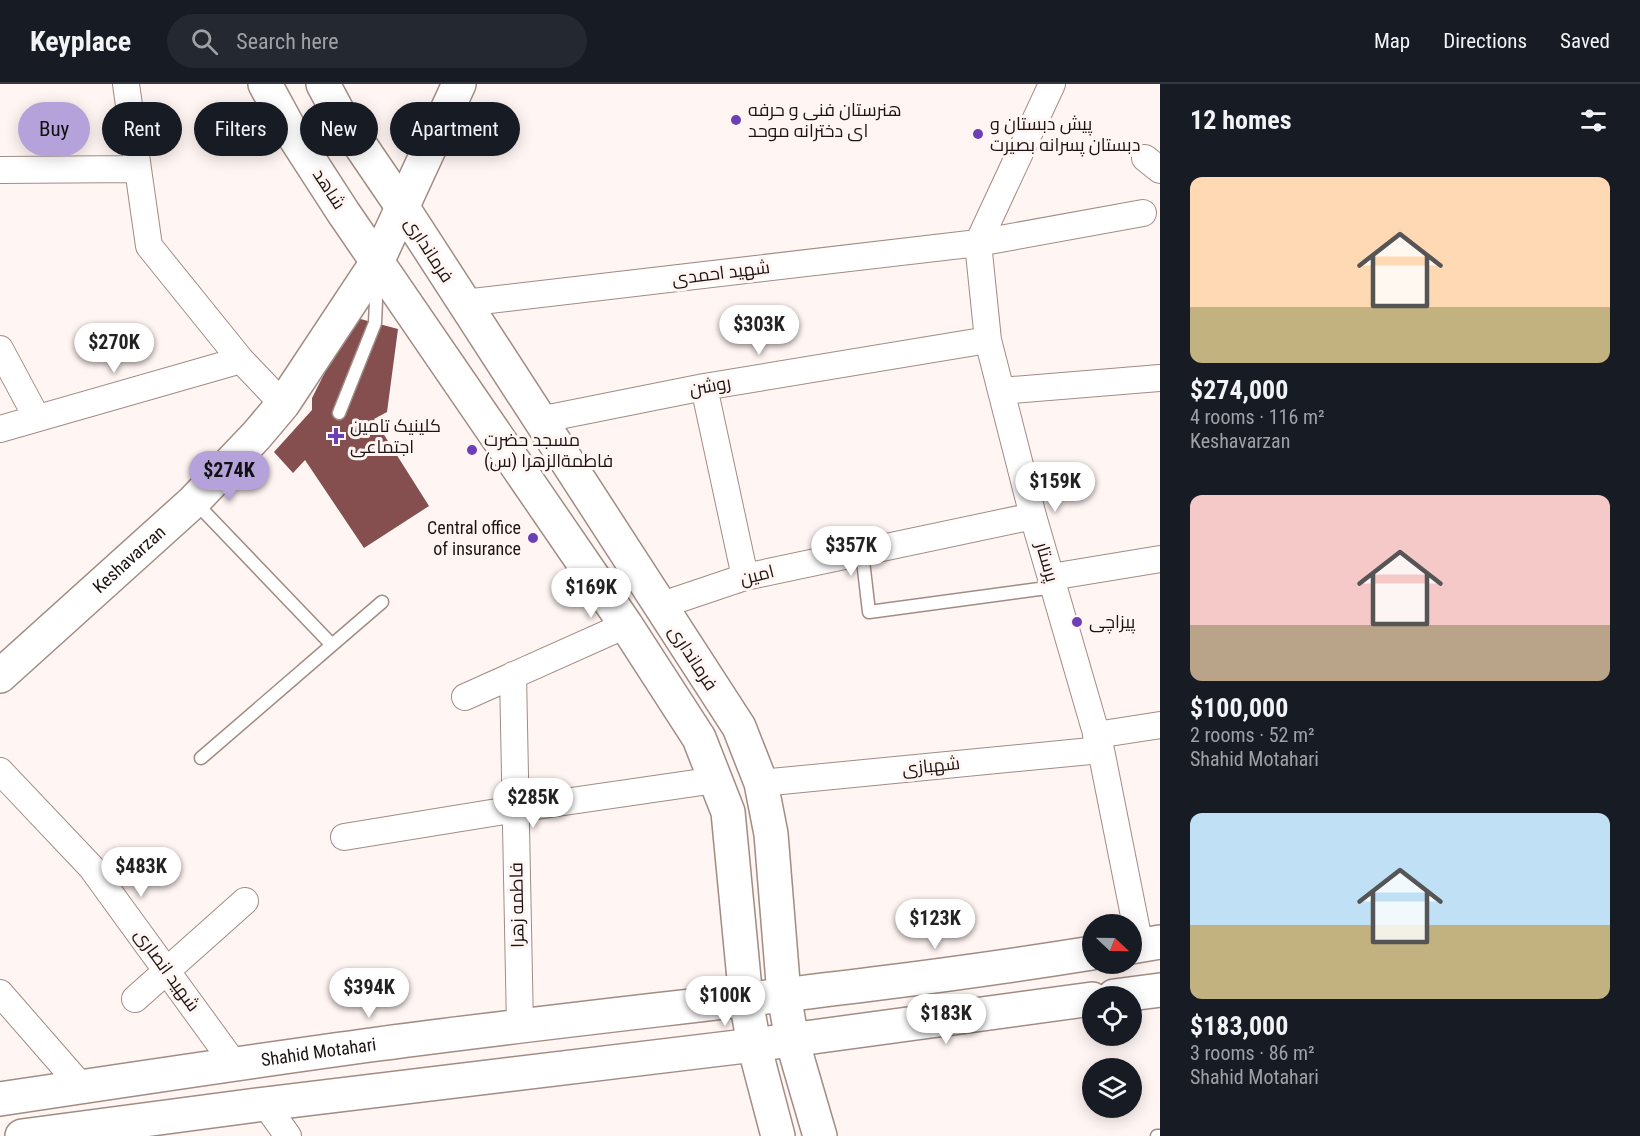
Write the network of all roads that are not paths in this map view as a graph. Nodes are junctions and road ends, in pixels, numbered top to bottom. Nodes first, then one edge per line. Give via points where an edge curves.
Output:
1 (126, 84) edge
2 (265, 84) edge
3 (323, 84) edge
4 (459, 84) edge
5 (1052, 84) edge
6 (0, 170) edge
7 (138, 170) junction
8 (402, 208) junction
9 (1143, 213) dead end
10 (978, 243) junction
11 (377, 262) junction
12 (464, 303) junction
13 (988, 340) junction
14 (0, 349) edge
15 (241, 360) junction
16 (1160, 378) edge
17 (704, 387) junction
18 (1001, 391) junction
19 (283, 404) junction
20 (339, 413) dead end
21 (37, 418) junction
22 (539, 420) junction
23 (0, 429) edge
24 (194, 501) junction
25 (1034, 516) junction
26 (862, 552) junction
27 (1160, 559) edge
28 (745, 577) junction
29 (1052, 582) junction
30 (382, 603) dead end
31 (659, 606) junction
32 (626, 625) junction
33 (332, 645) junction
34 (513, 675) junction
35 (0, 676) edge
36 (465, 697) dead end
37 (1160, 725) edge
38 (1099, 742) junction
39 (201, 758) dead end
40 (0, 771) edge
41 (716, 780) junction
42 (761, 783) junction
43 (516, 809) junction
44 (344, 837) dead end
45 (245, 901) dead end
46 (1144, 945) edge
47 (1082, 955) edge
48 (167, 971) junction
49 (1160, 990) edge
50 (1142, 992) edge
51 (0, 993) edge
52 (784, 995) junction
53 (135, 999) dead end
54 (746, 1000) junction
55 (1082, 1000) edge
56 (520, 1027) junction
57 (792, 1040) junction
58 (754, 1045) junction
59 (235, 1065) junction
60 (81, 1087) junction
61 (0, 1099) edge
62 (265, 1104) junction
63 (129, 1129) edge
64 (22, 1136) edge
65 (288, 1136) edge
66 (778, 1136) edge
67 (820, 1136) edge

1 - 7 street
2 - 11 main road, شاهد via 290,130
3 - 8 main road
4 - 8 main road, Keshavarzan
5 - 10 street
6 - 7 street
7 - 15 street via 149,246
8 - 11 main road, Keshavarzan
8 - 12 main road, فرمانداری
9 - 10 street, شهید احمدی
10 - 12 street, شهید احمدی
10 - 13 street, پرستار
11 - 19 main road, Keshavarzan
11 - 20 lane via 375,323
11 - 32 main road
12 - 22 main road, فرمانداری
13 - 17 street, روشن
13 - 18 street, پرستار
14 - 21 street
15 - 19 street
15 - 21 street
16 - 18 street
17 - 22 street, روشن
17 - 28 street
18 - 25 street, پرستار
19 - 24 main road, Keshavarzan
21 - 23 street
22 - 31 main road, فرمانداری
24 - 33 lane
24 - 35 main road, Keshavarzan
25 - 26 street, امین
25 - 29 street, پرستار
26 - 28 street, امین
26 - 29 lane via 869,612
27 - 29 street
28 - 31 street, امین
29 - 38 street, پرستار
30 - 33 lane
31 - 32 main road
31 - 42 main road, فرمانداری via 739,727
32 - 34 street
32 - 41 main road via 699,738
33 - 39 lane
34 - 36 street
34 - 43 street, فاطمه زهرا
37 - 38 street, شهبازی
38 - 42 street, شهبازی
38 - 46 street, پرستار
40 - 48 street, شهید انصاری via 91,867
41 - 43 street
41 - 54 main road via 728,812
42 - 52 main road, فرمانداری via 771,834
43 - 44 street
43 - 56 street, فاطمه زهرا
45 - 48 street
47 - 52 main road
48 - 53 street
48 - 59 street, شهید انصاری
49 - 50 main road
51 - 60 street
52 - 54 main road, Shahid Motahari
52 - 57 main road, فرمانداری
54 - 56 main road, Shahid Motahari
54 - 58 main road
55 - 57 main road
56 - 59 main road, Shahid Motahari
57 - 58 main road
57 - 67 main road
58 - 62 main road
58 - 66 main road
59 - 60 main road, Shahid Motahari
60 - 61 main road, Shahid Motahari
62 - 63 main road
62 - 65 street
63 - 64 main road

